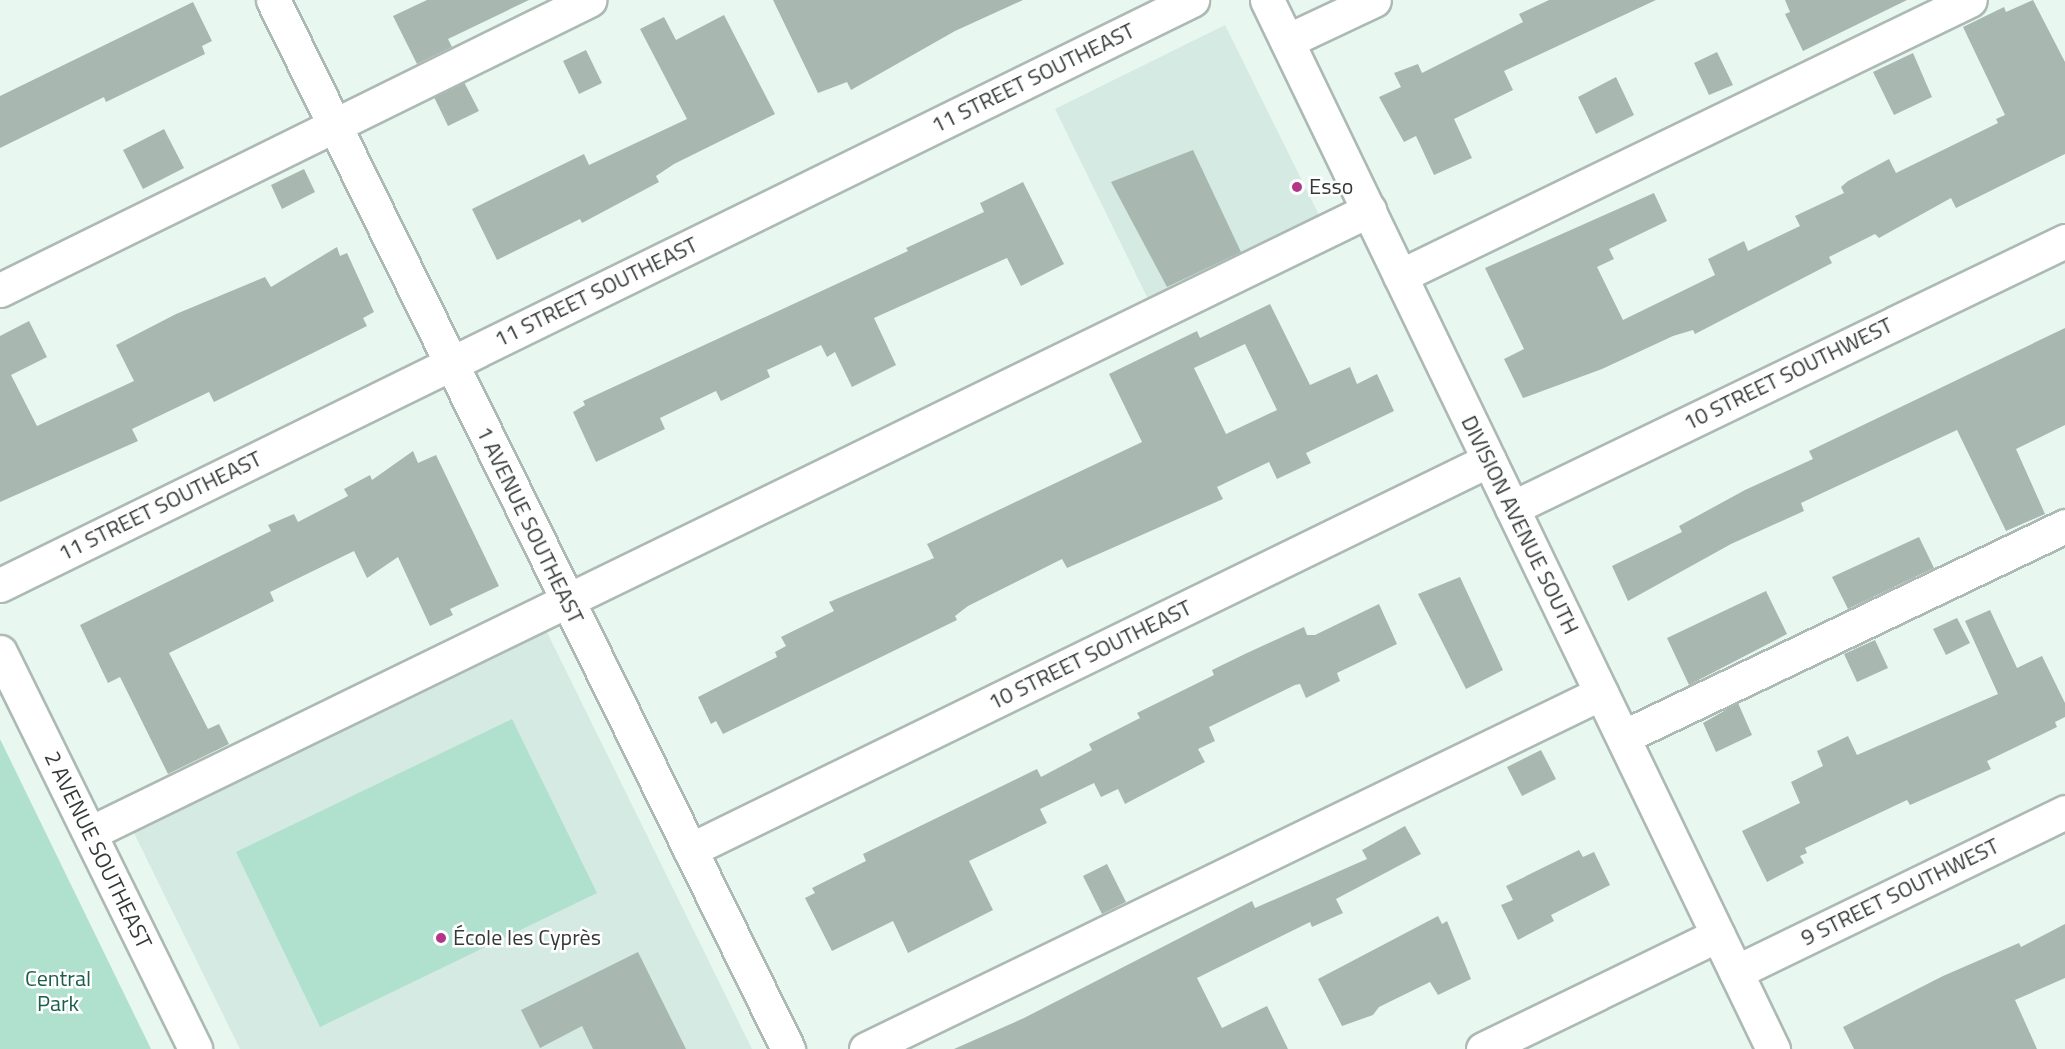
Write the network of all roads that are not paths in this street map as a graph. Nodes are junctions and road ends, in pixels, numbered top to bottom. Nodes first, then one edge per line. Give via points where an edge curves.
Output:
1 (273, 0) edge
2 (589, 0) edge
3 (1192, 0) edge
4 (1267, 0) edge
5 (1374, 0) edge
6 (1970, 0) edge
7 (1287, 41) junction
8 (334, 126) junction
9 (1369, 210) junction
10 (2065, 241) edge
11 (1400, 276) junction
12 (0, 290) edge
13 (451, 363) junction
14 (1489, 460) junction
15 (1512, 508) junction
16 (2065, 526) edge
17 (0, 585) edge
18 (568, 600) junction
19 (0, 652) edge
20 (1601, 693) junction
21 (1623, 737) junction
22 (2065, 812) edge
23 (90, 833) junction
24 (690, 850) junction
25 (1718, 935) junction
26 (1736, 972) junction
27 (195, 1049) edge
28 (788, 1049) edge
29 (866, 1049) edge
30 (1483, 1049) edge
31 (1773, 1049) edge

1 - 8 street, 1 AVENUE SOUTHEAST
2 - 8 street
3 - 13 street, 11 STREET SOUTHEAST
4 - 7 street, DIVISION AVENUE SOUTH
5 - 7 street
6 - 11 street
7 - 9 street, DIVISION AVENUE SOUTH
8 - 12 street
8 - 13 street, 1 AVENUE SOUTHEAST
9 - 11 street, DIVISION AVENUE SOUTH
9 - 18 street
10 - 15 street, 10 STREET SOUTHWEST
11 - 14 street, DIVISION AVENUE SOUTH
13 - 17 street, 11 STREET SOUTHEAST
13 - 18 street, 1 AVENUE SOUTHEAST
14 - 15 street, DIVISION AVENUE SOUTH
14 - 24 street, 10 STREET SOUTHEAST
15 - 20 street, DIVISION AVENUE SOUTH
16 - 21 street
18 - 23 street
18 - 24 street, 1 AVENUE SOUTHEAST
19 - 23 street, 2 AVENUE SOUTHEAST
20 - 21 street, DIVISION AVENUE SOUTH
20 - 29 street
21 - 25 street, DIVISION AVENUE SOUTH
22 - 26 street, 9 STREET SOUTHWEST
23 - 27 street, 2 AVENUE SOUTHEAST
24 - 28 street, 1 AVENUE SOUTHEAST
25 - 26 street, DIVISION AVENUE SOUTH
25 - 30 street
26 - 31 street, DIVISION AVENUE SOUTH

